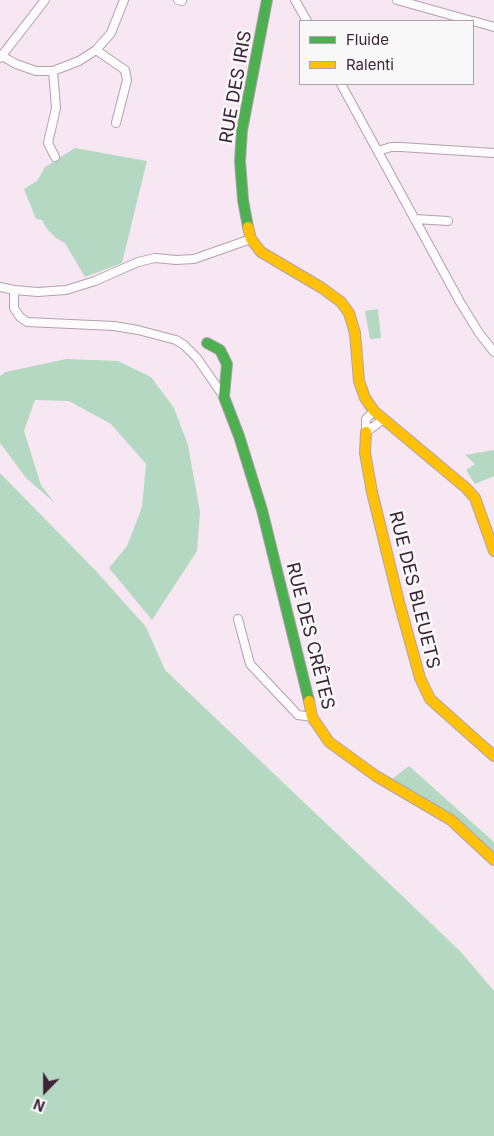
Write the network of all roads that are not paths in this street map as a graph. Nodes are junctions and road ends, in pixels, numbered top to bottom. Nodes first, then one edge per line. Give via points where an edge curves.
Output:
1 (45, 0) edge
2 (124, 0) edge
3 (267, 0) edge
4 (295, 0) edge
5 (397, 0) edge
6 (306, 20) edge
7 (469, 20) edge
8 (474, 21) edge
9 (494, 27) edge
10 (96, 50) junction
11 (0, 56) edge
12 (53, 71) junction
13 (342, 85) edge
14 (116, 123) dead end
15 (378, 151) junction
16 (494, 153) edge
17 (55, 157) dead end
18 (416, 219) junction
19 (448, 221) dead end
20 (252, 239) junction
21 (0, 287) edge
22 (14, 290) junction
23 (207, 343) dead end
24 (494, 352) edge
25 (224, 397) junction
26 (374, 411) junction
27 (384, 419) junction
28 (366, 432) junction
29 (494, 551) edge
30 (238, 619) dead end
31 (312, 717) junction
32 (494, 756) edge
33 (494, 860) edge

1 - 11 street
2 - 10 street via 111,33
3 - 20 street, RUE DES IRIS via 240,153 243,200
4 - 6 street
5 - 7 street
8 - 9 street
10 - 12 street
10 - 14 street via 125,70 127,80
11 - 12 street via 36,71
12 - 17 street via 56,108 48,143
13 - 15 street
15 - 16 street via 401,147
15 - 18 street
18 - 19 street
18 - 24 street via 474,325
20 - 22 street via 194,259 155,258 138,262 66,290
20 - 26 street via 261,252 341,302 356,334 359,380
21 - 22 street
22 - 25 street, RUE DES CRÊTES via 14,308 27,322 89,324 138,330 176,340 207,372
23 - 25 street, RUE DES CRÊTES via 220,350 227,364
25 - 31 street, RUE DES CRÊTES via 262,510
26 - 27 street
26 - 28 street, RUE DES BLEUETS via 366,419
27 - 28 street
27 - 29 street via 466,488 480,510
28 - 32 street, RUE DES BLEUETS via 365,453 372,492 420,678 430,698
30 - 31 street via 250,664 298,715
31 - 33 street, RUE DES CRÊTES via 329,742 376,776 451,820

